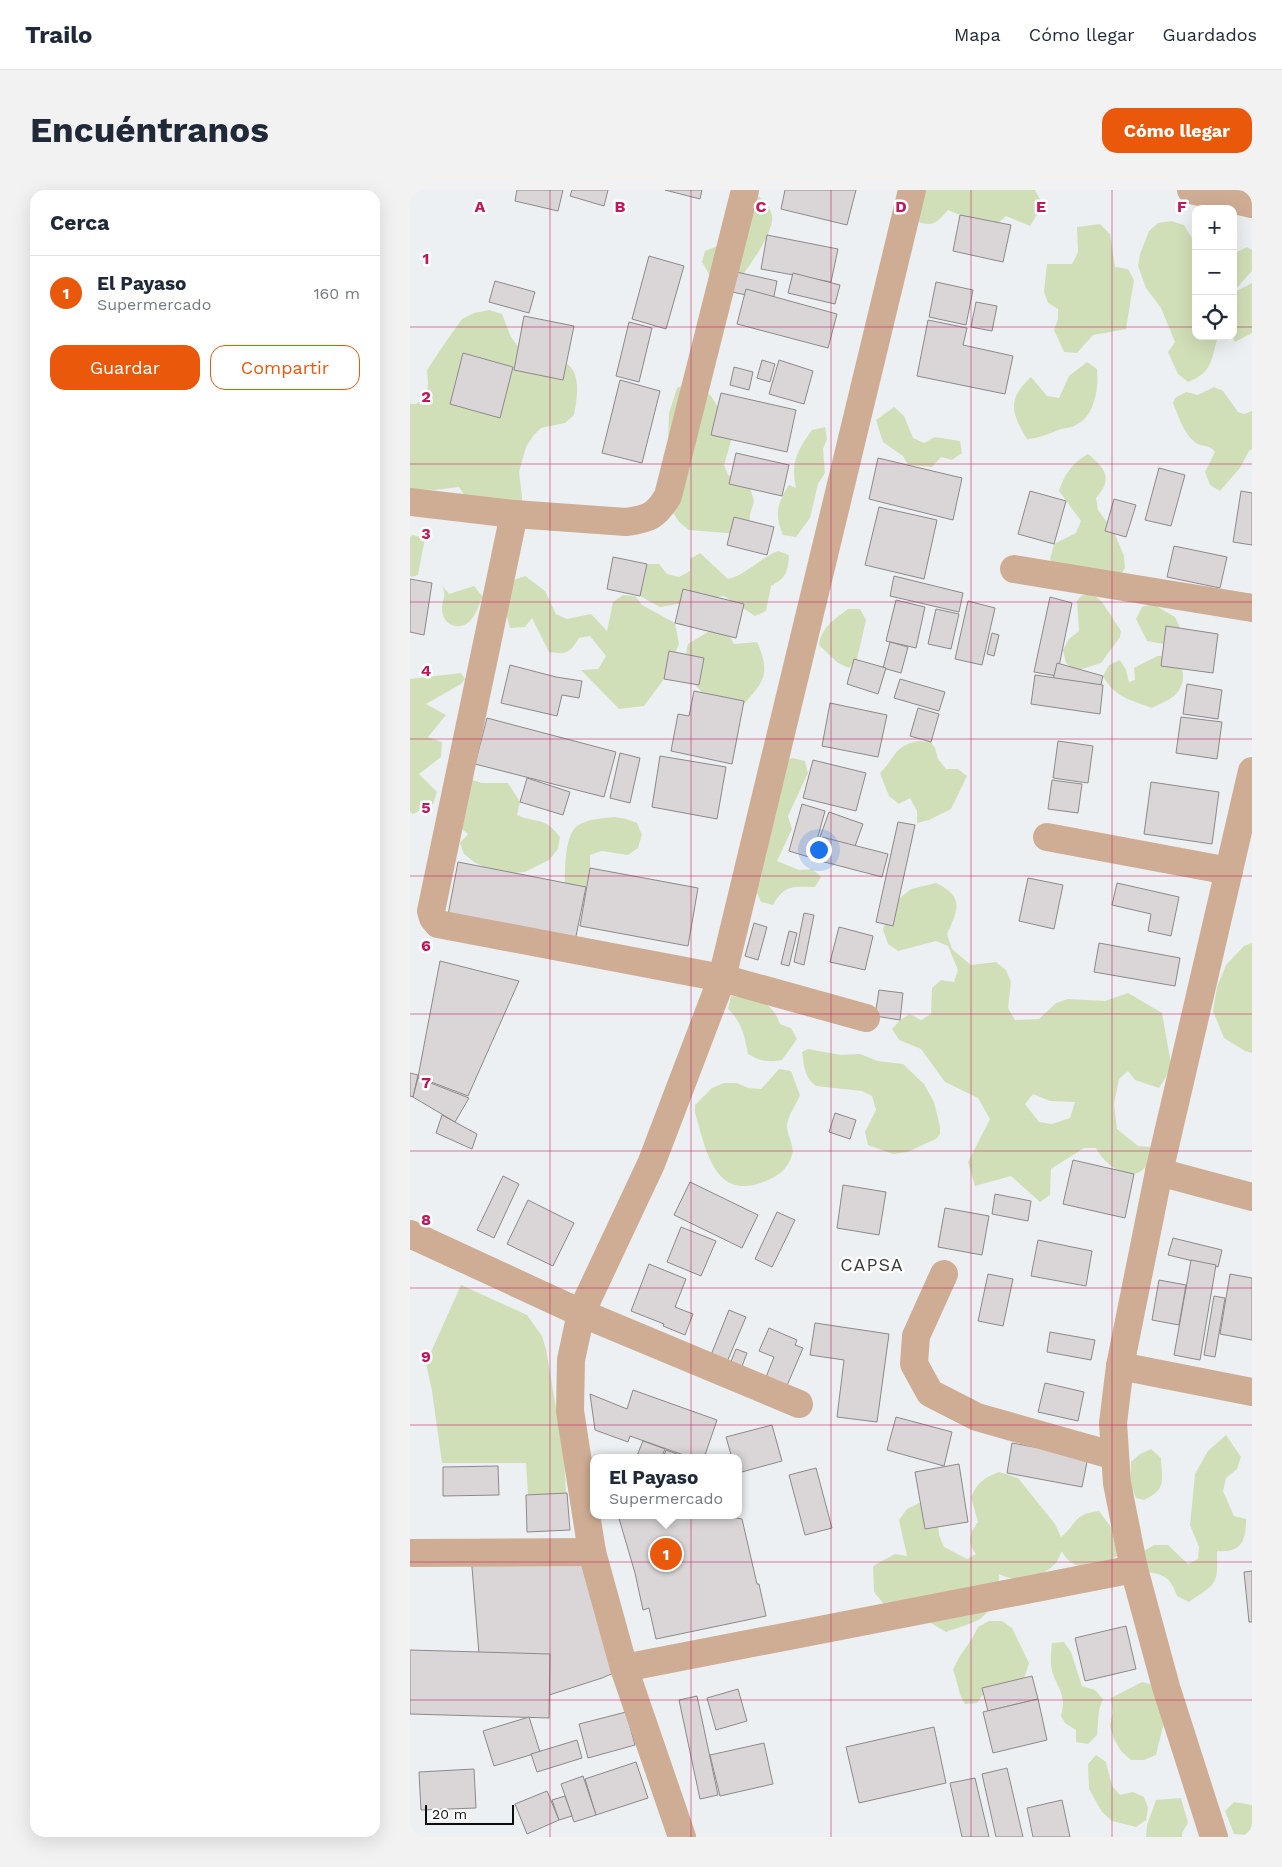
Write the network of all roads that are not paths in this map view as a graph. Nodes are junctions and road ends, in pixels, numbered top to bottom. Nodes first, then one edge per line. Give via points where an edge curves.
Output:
1 (746, 190) edge
2 (912, 190) edge
3 (1191, 190) edge
4 (1252, 204) edge
5 (410, 502) edge
6 (514, 514) junction
7 (1014, 569) dead end
8 (1252, 608) edge
9 (1252, 771) edge
10 (1047, 837) dead end
11 (1229, 871) junction
12 (722, 978) junction
13 (866, 1018) dead end
14 (1159, 1172) junction
15 (1252, 1197) edge
16 (410, 1234) edge
17 (944, 1274) dead end
18 (581, 1313) junction
19 (1120, 1366) junction
20 (1252, 1392) edge
21 (799, 1404) dead end
22 (1115, 1456) junction
23 (592, 1552) junction
24 (410, 1553) edge
25 (1134, 1569) junction
26 (624, 1668) junction
27 (682, 1837) edge
28 (1214, 1837) edge

1 - 6 street via 668,496 661,508 653,516 626,522
2 - 12 street
3 - 4 street
5 - 6 street
6 - 12 street via 431,911 433,918 438,924
7 - 8 street
9 - 11 street
10 - 11 street
11 - 14 street
12 - 13 street
12 - 18 street via 651,1164
14 - 15 street
14 - 19 street
16 - 18 street
17 - 22 street via 916,1336 914,1364 930,1393 976,1417
18 - 21 street
18 - 23 street via 571,1360 570,1411
19 - 20 street
19 - 22 street via 1114,1423
22 - 25 street via 1117,1483
23 - 24 street
23 - 26 street
25 - 26 street
25 - 28 street via 1166,1687
26 - 27 street

